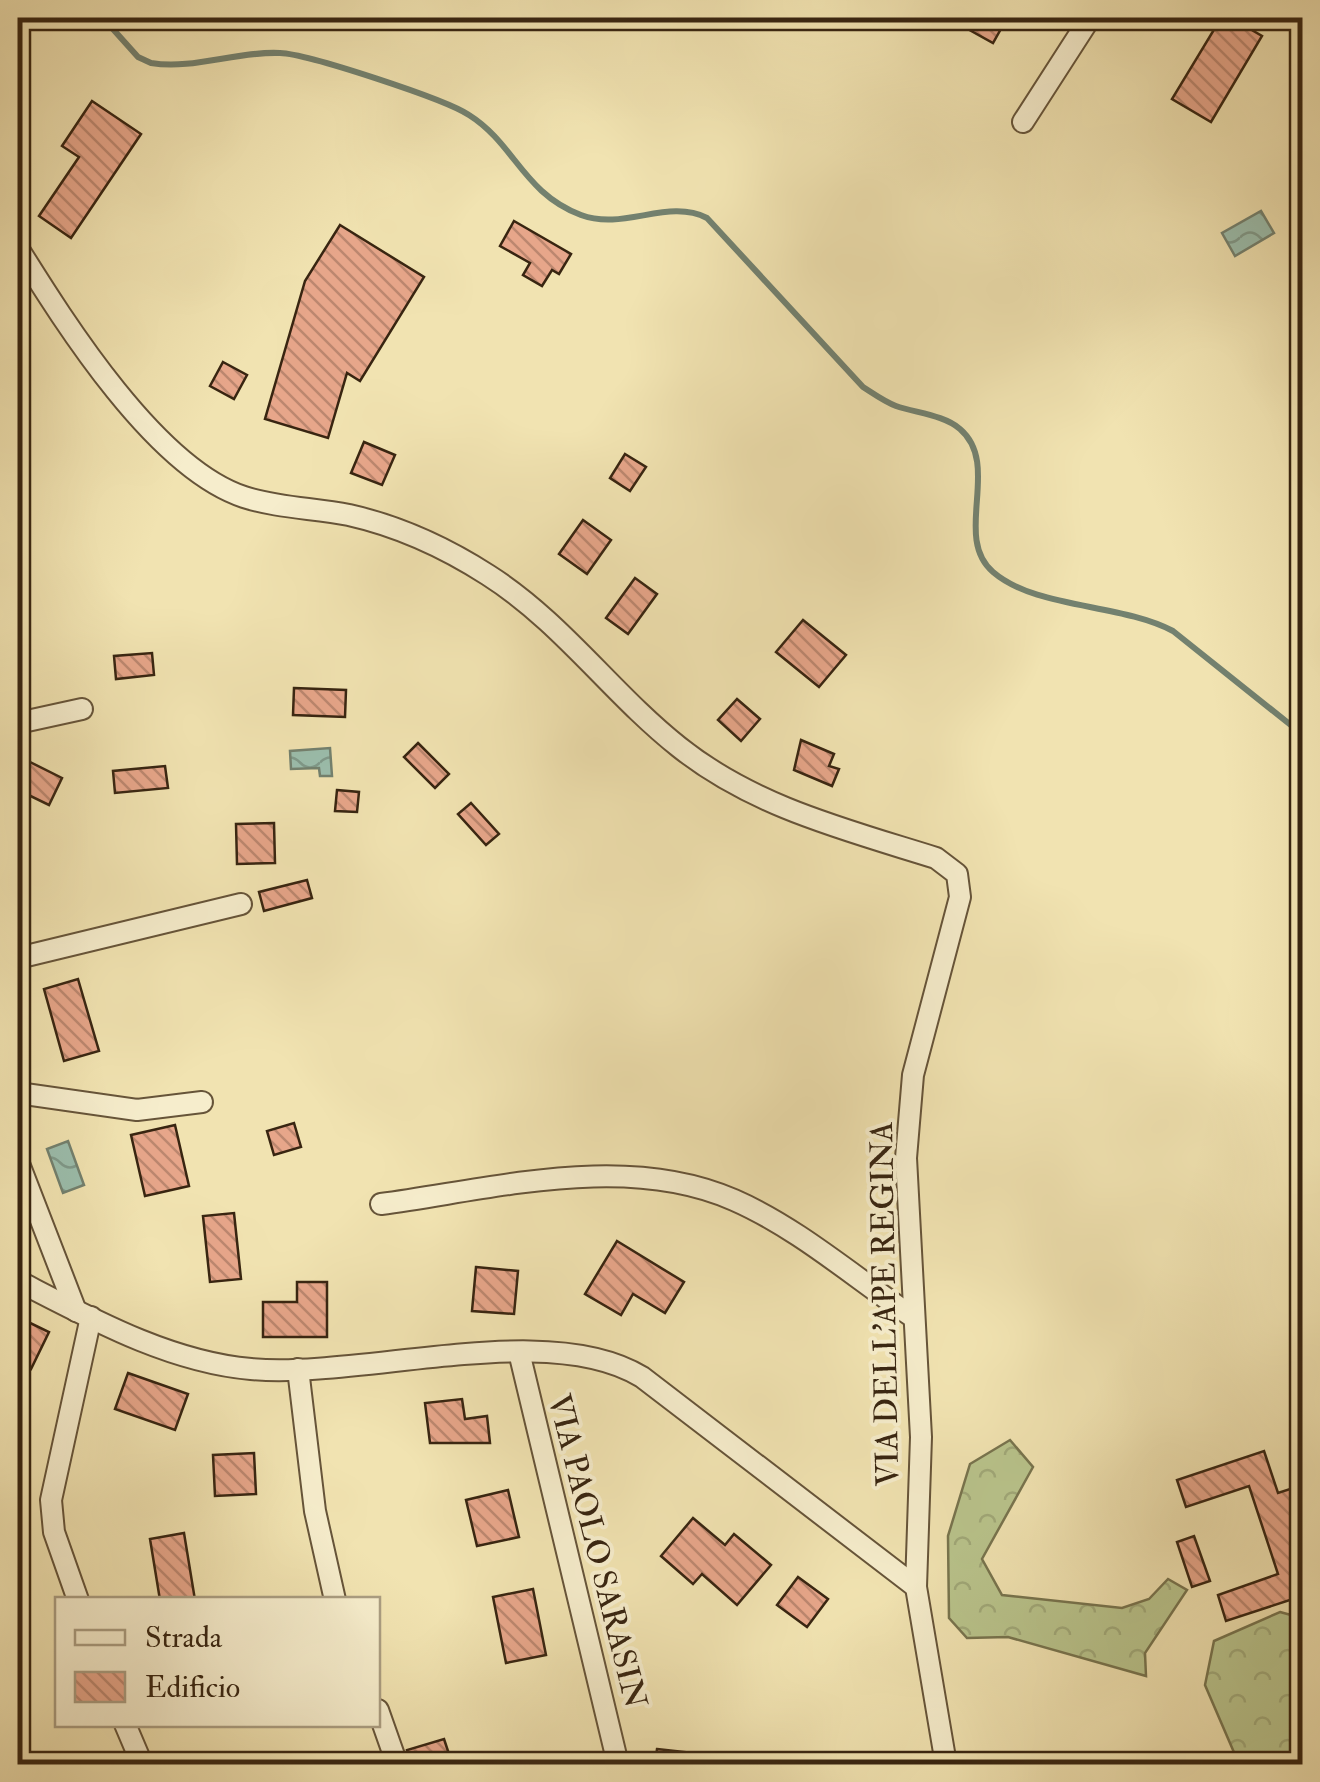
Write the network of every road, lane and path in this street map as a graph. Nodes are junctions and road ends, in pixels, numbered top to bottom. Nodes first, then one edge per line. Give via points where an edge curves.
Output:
1 (1090, 18) edge
2 (1023, 122) dead end
3 (18, 248) edge
4 (82, 709) dead end
5 (18, 723) edge
6 (241, 904) dead end
7 (18, 958) edge
8 (18, 1093) edge
9 (202, 1102) dead end
10 (18, 1160) edge
11 (381, 1204) dead end
12 (18, 1281) edge
13 (84, 1314) junction
14 (912, 1317) junction
15 (519, 1352) junction
16 (298, 1368) junction
17 (916, 1587) junction
18 (77, 1597) edge
19 (334, 1597) edge
20 (380, 1716) edge
21 (126, 1727) edge
22 (142, 1764) edge
23 (397, 1764) edge
24 (618, 1764) edge
25 (946, 1764) edge

1 - 2 street
3 - 14 street, VIA DELL'APE REGINA via 147,426 203,476 255,500 352,516 443,550 546,618 663,734 709,768 786,808 936,858 954,870 960,896 923,1030 906,1128
4 - 5 street
6 - 7 street
8 - 9 street via 137,1110
10 - 13 street
11 - 14 street via 583,1178 676,1182 733,1200 778,1224
12 - 13 street
13 - 16 street via 209,1362
13 - 18 street via 51,1500 54,1532
14 - 17 street, VIA DELL'APE REGINA via 921,1437
15 - 16 street
15 - 17 street via 578,1353 634,1372
15 - 24 street, VIA PAOLO SARASIN
16 - 19 street via 317,1522
17 - 25 street, VIA DELL'APE REGINA
20 - 23 street
21 - 22 street

